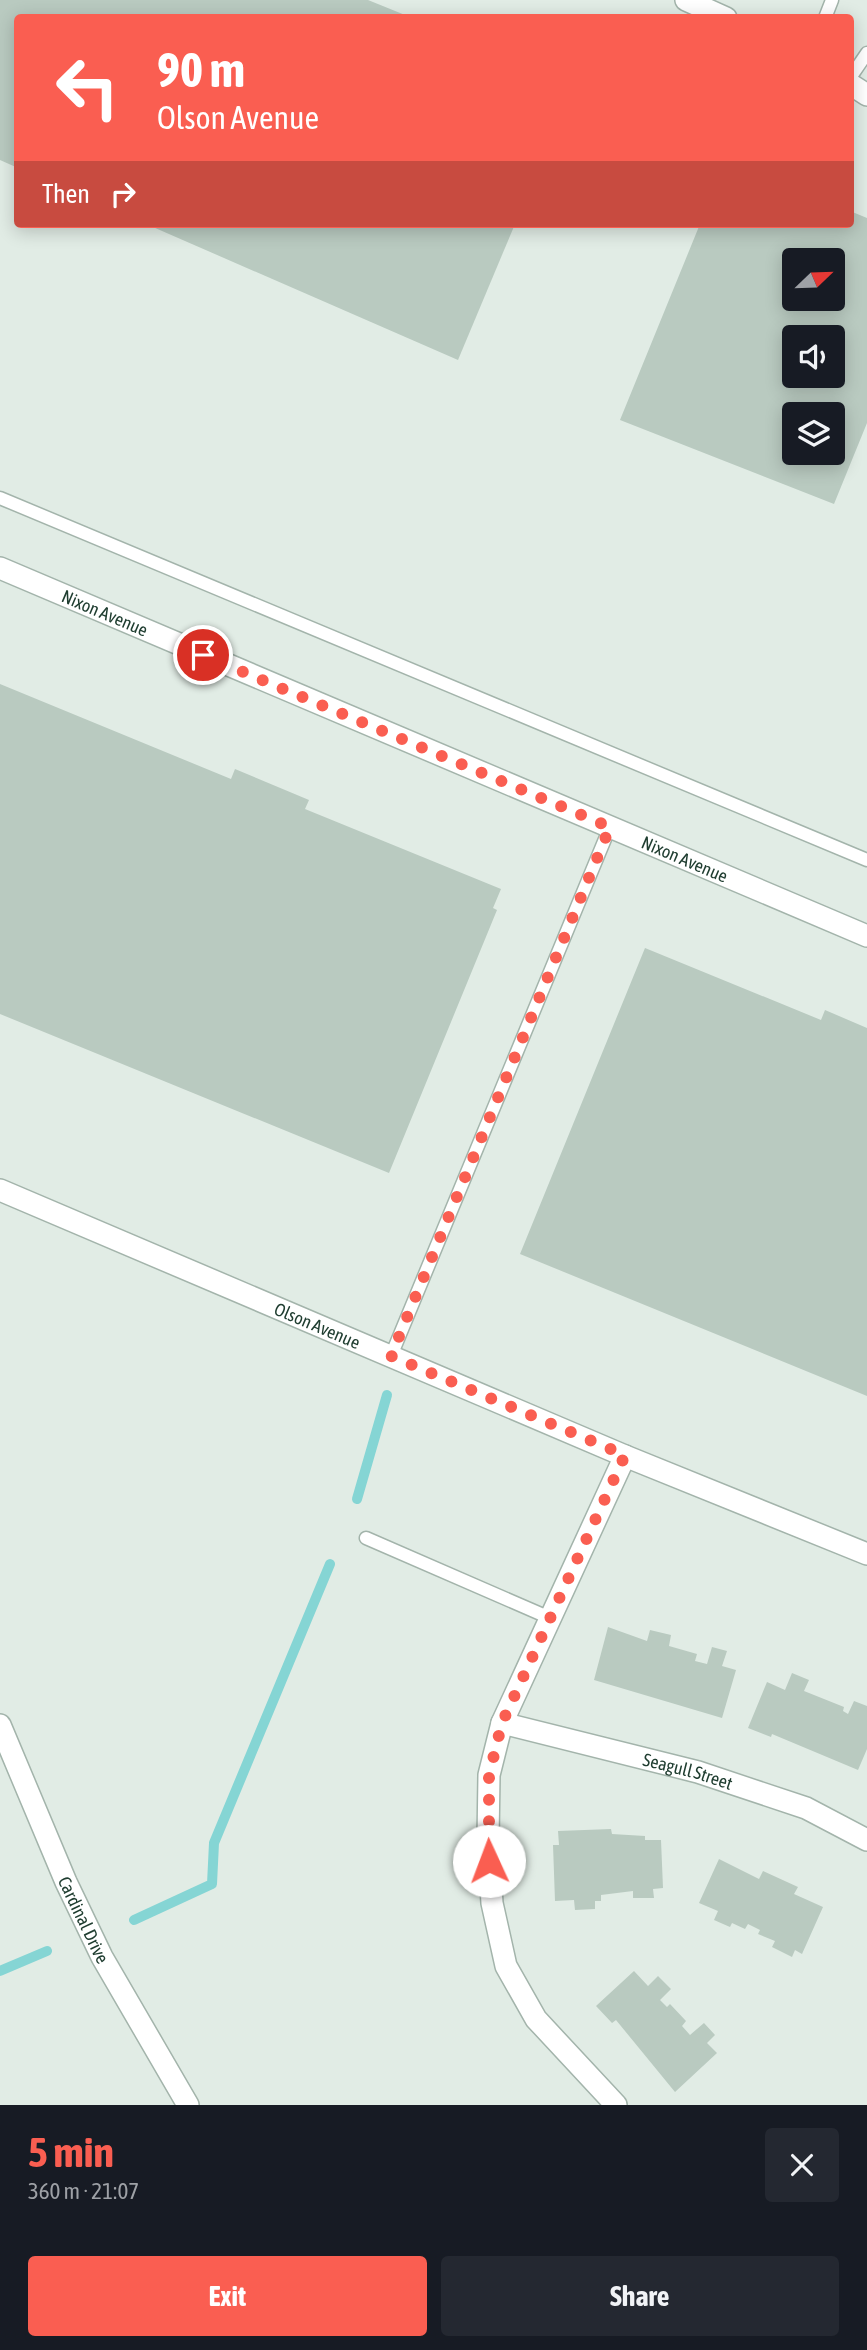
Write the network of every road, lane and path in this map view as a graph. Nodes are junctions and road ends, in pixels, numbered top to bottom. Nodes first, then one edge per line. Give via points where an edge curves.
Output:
1 (686, 0) edge
2 (717, 14) edge
3 (867, 53) edge
4 (854, 72) edge
5 (0, 498) edge
6 (0, 568) edge
7 (610, 827) junction
8 (867, 860) edge
9 (867, 936) edge
10 (0, 1190) edge
11 (391, 1356) junction
12 (625, 1455) junction
13 (366, 1538) dead end
14 (867, 1554) edge
15 (550, 1618) junction
16 (502, 1723) junction
17 (0, 1725) edge
18 (867, 1840) edge
19 (188, 2105) edge
20 (616, 2105) edge

1 - 2 street
3 - 4 lane
5 - 8 lane
6 - 7 street, Nixon Avenue
7 - 9 street, Nixon Avenue
7 - 11 lane
10 - 11 street, Olson Avenue
11 - 12 street, Olson Avenue
12 - 14 street, Olson Avenue
12 - 15 street
13 - 15 lane
15 - 16 street
16 - 18 street, Seagull Street via 698,1772 806,1808
16 - 20 street via 489,1775 488,1840 492,1903 506,1966 536,2020
17 - 19 street, Cardinal Drive via 102,1957

